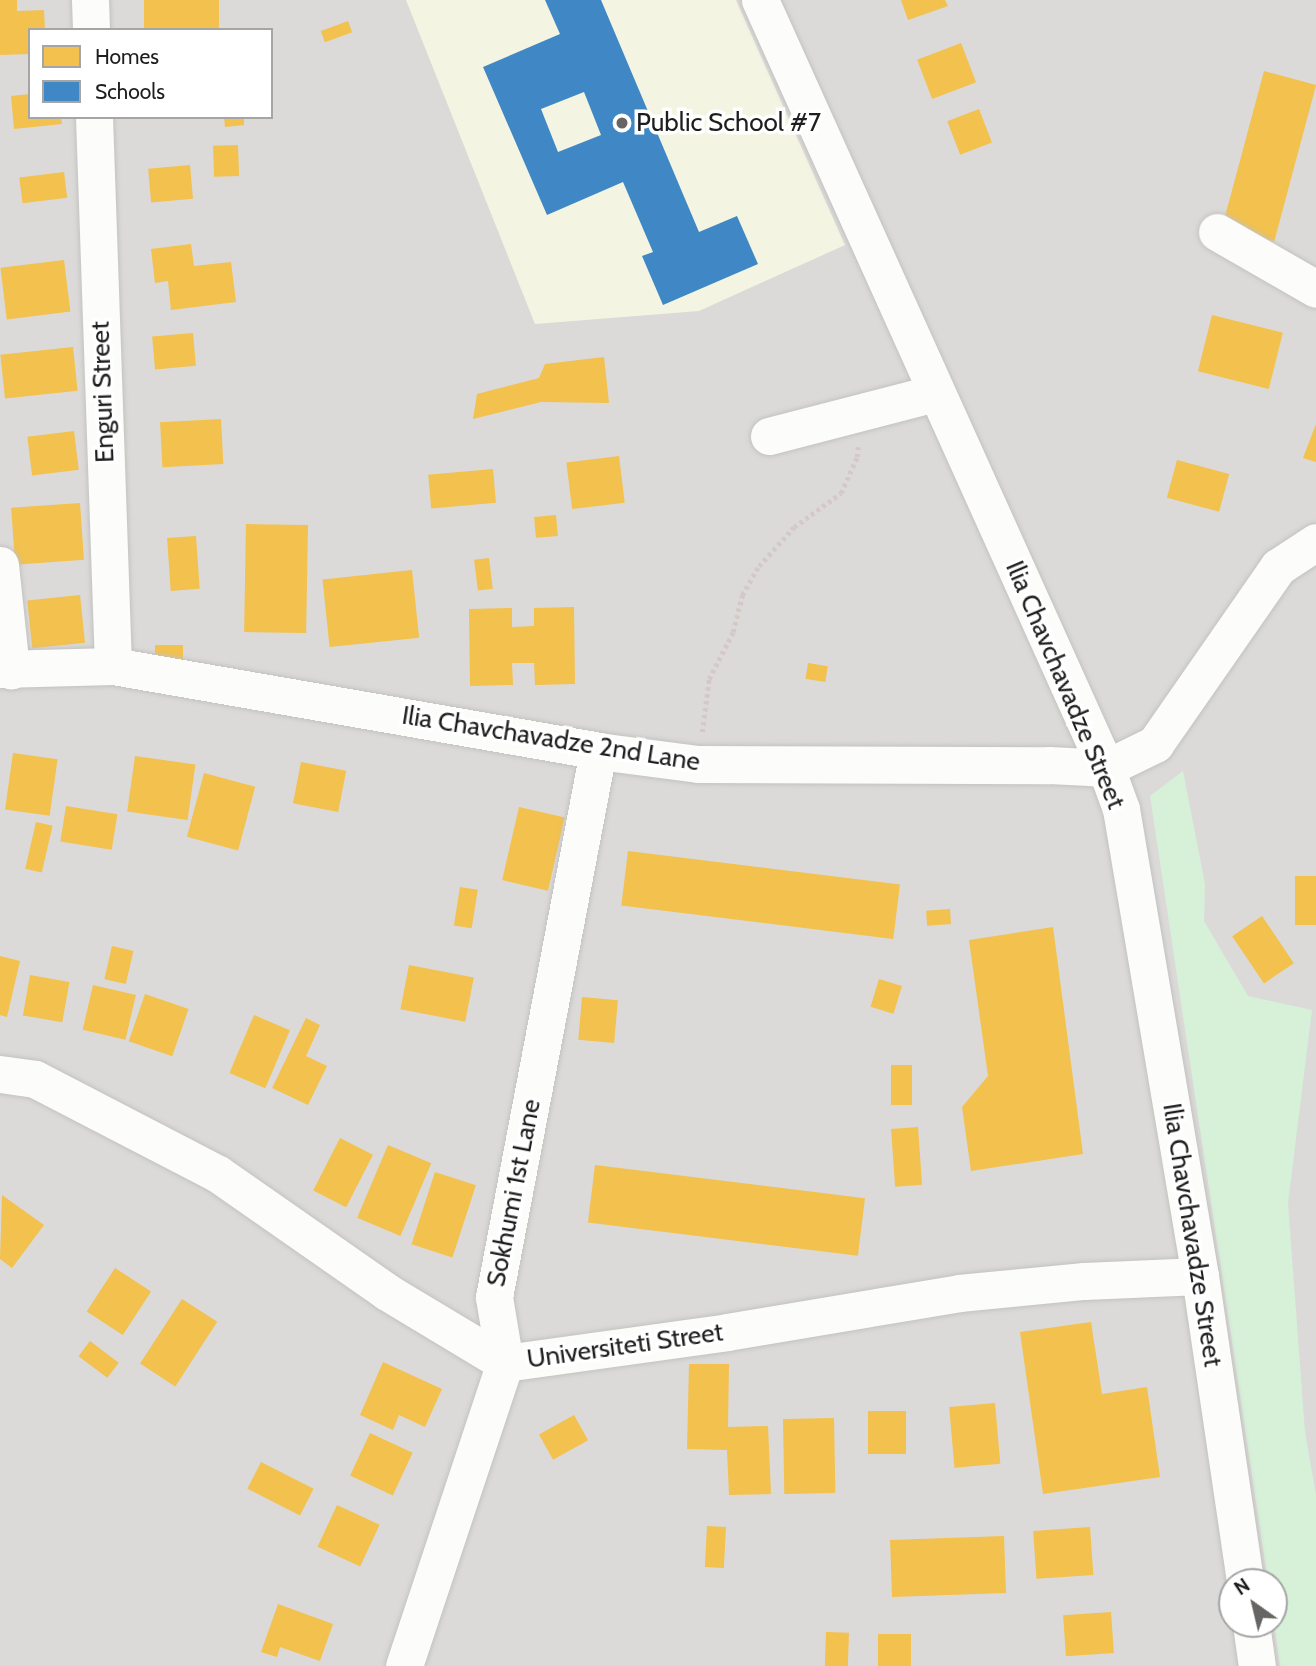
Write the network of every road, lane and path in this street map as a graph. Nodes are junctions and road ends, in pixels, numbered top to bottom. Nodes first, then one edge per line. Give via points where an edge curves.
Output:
1 (90, 0) edge
2 (760, 0) edge
3 (91, 28) edge
4 (94, 119) edge
5 (1217, 232) dead end
6 (1316, 289) edge
7 (935, 393) junction
8 (859, 415) junction
9 (769, 436) dead end
10 (1316, 542) edge
11 (0, 565) edge
12 (113, 666) junction
13 (5, 670) edge
14 (598, 751) junction
15 (698, 764) junction
16 (1106, 768) junction
17 (0, 1074) edge
18 (1200, 1276) junction
19 (505, 1363) junction
20 (1243, 1568) edge
21 (1253, 1638) edge
22 (404, 1666) edge
23 (1257, 1666) edge

1 - 3 street
2 - 7 street, Ilia Chavchavadze Street
4 - 12 street, Enguri Street
5 - 6 street
7 - 8 street
7 - 16 street, Ilia Chavchavadze Street
8 - 9 street
8 - 15 path via 857,457 841,494 794,527 759,566 742,595 733,632 709,679
10 - 16 street via 1278,567 1155,744
11 - 13 street
12 - 13 street, Ilia Chavchavadze 2nd Lane
12 - 14 street, Ilia Chavchavadze 2nd Lane
14 - 15 street, Ilia Chavchavadze 2nd Lane
14 - 19 street, Sokhumi 1st Lane via 494,1297
15 - 16 street, Ilia Chavchavadze 2nd Lane
16 - 18 street, Ilia Chavchavadze Street via 1121,809
17 - 19 street, Universiteti Street via 34,1079 219,1174 387,1292
18 - 19 street, Universiteti Street via 959,1293
18 - 20 street, Ilia Chavchavadze Street
19 - 22 street, Sokhumi 1st Lane
21 - 23 street

